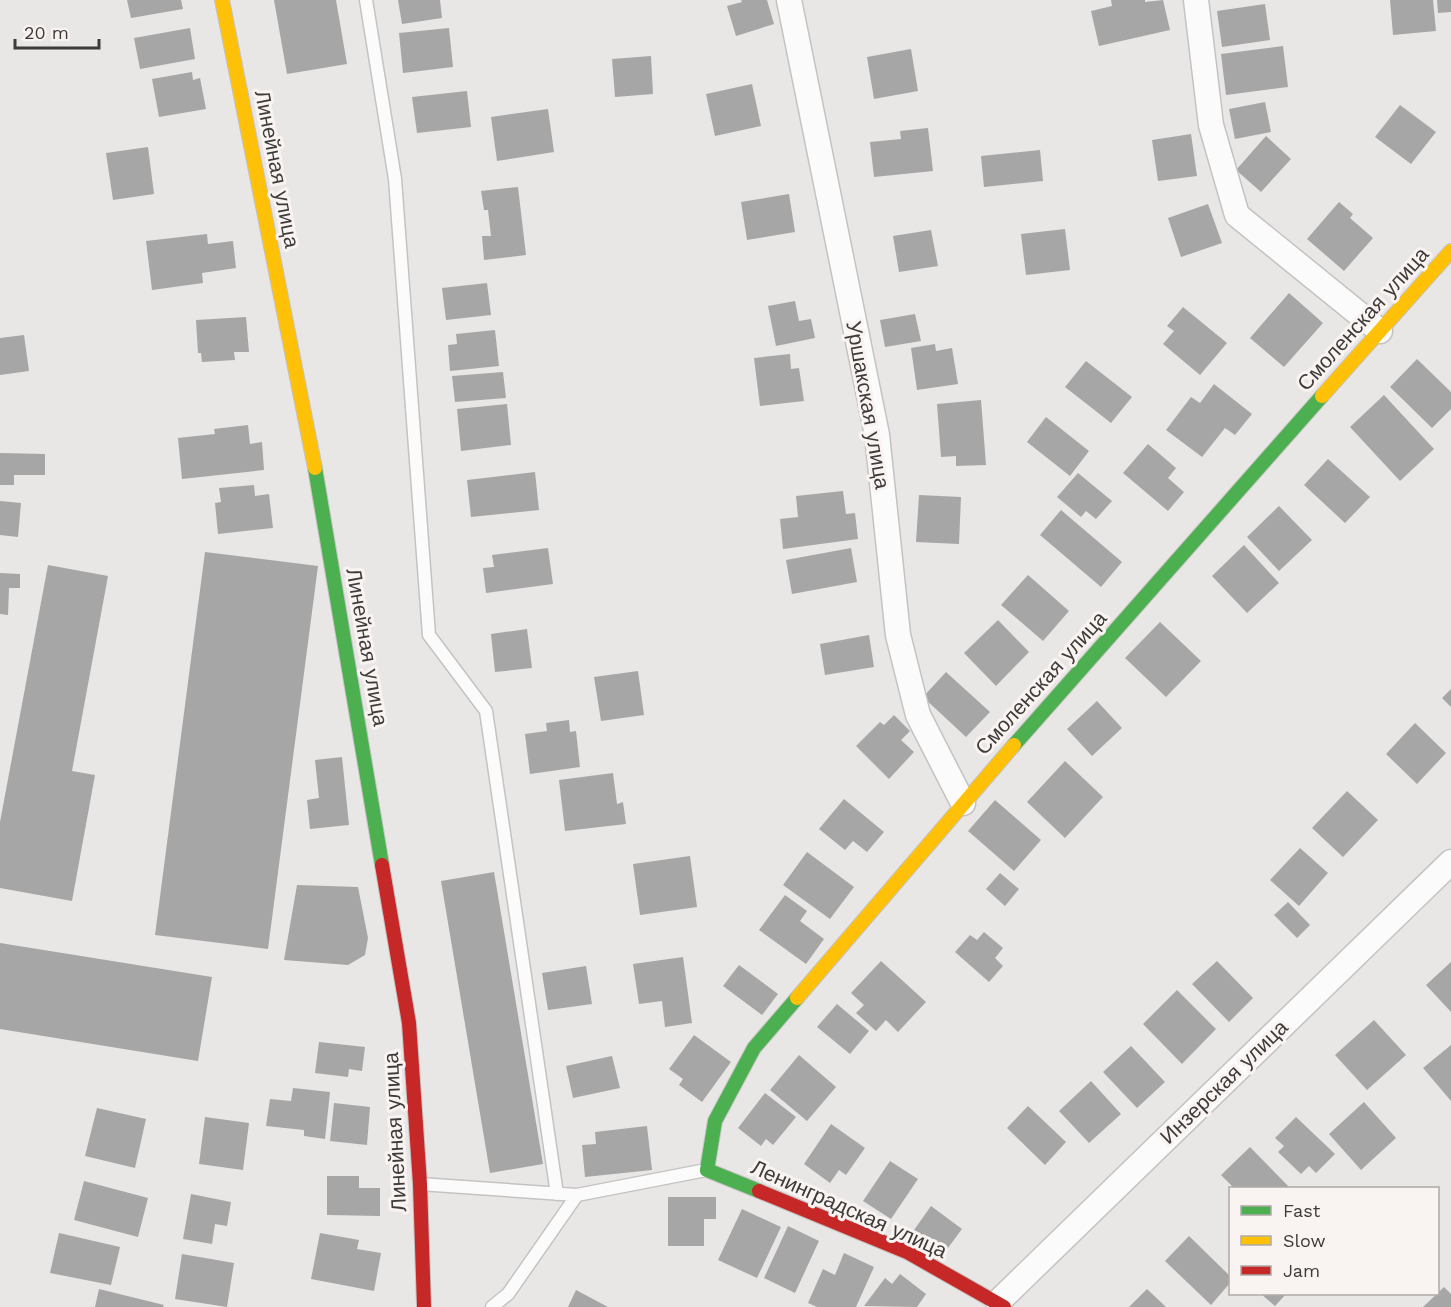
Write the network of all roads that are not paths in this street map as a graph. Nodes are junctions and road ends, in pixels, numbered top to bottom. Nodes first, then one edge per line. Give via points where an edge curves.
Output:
1 (222, 0) edge
2 (366, 0) edge
3 (789, 0) edge
4 (1196, 0) edge
5 (1451, 251) edge
6 (1380, 331) junction
7 (963, 803) junction
8 (1451, 862) edge
9 (707, 1170) junction
10 (420, 1184) junction
11 (557, 1194) junction
12 (577, 1195) junction
13 (1001, 1305) edge
14 (424, 1307) edge
15 (492, 1307) edge

1 - 10 street, Линейная улица via 316,471 408,1012
2 - 11 lane via 395,179 429,635 486,711
3 - 7 street, Уршакская улица via 877,435 898,634 918,715
4 - 6 street via 1211,125 1237,215
5 - 6 street, Смоленская улица
6 - 7 street, Смоленская улица
7 - 9 street, Смоленская улица via 754,1048 715,1121
8 - 13 street, Инзерская улица
9 - 12 lane
9 - 13 street, Ленинградская улица via 907,1252
10 - 11 lane
10 - 14 street, Линейная улица
11 - 12 lane
12 - 15 lane via 508,1294

